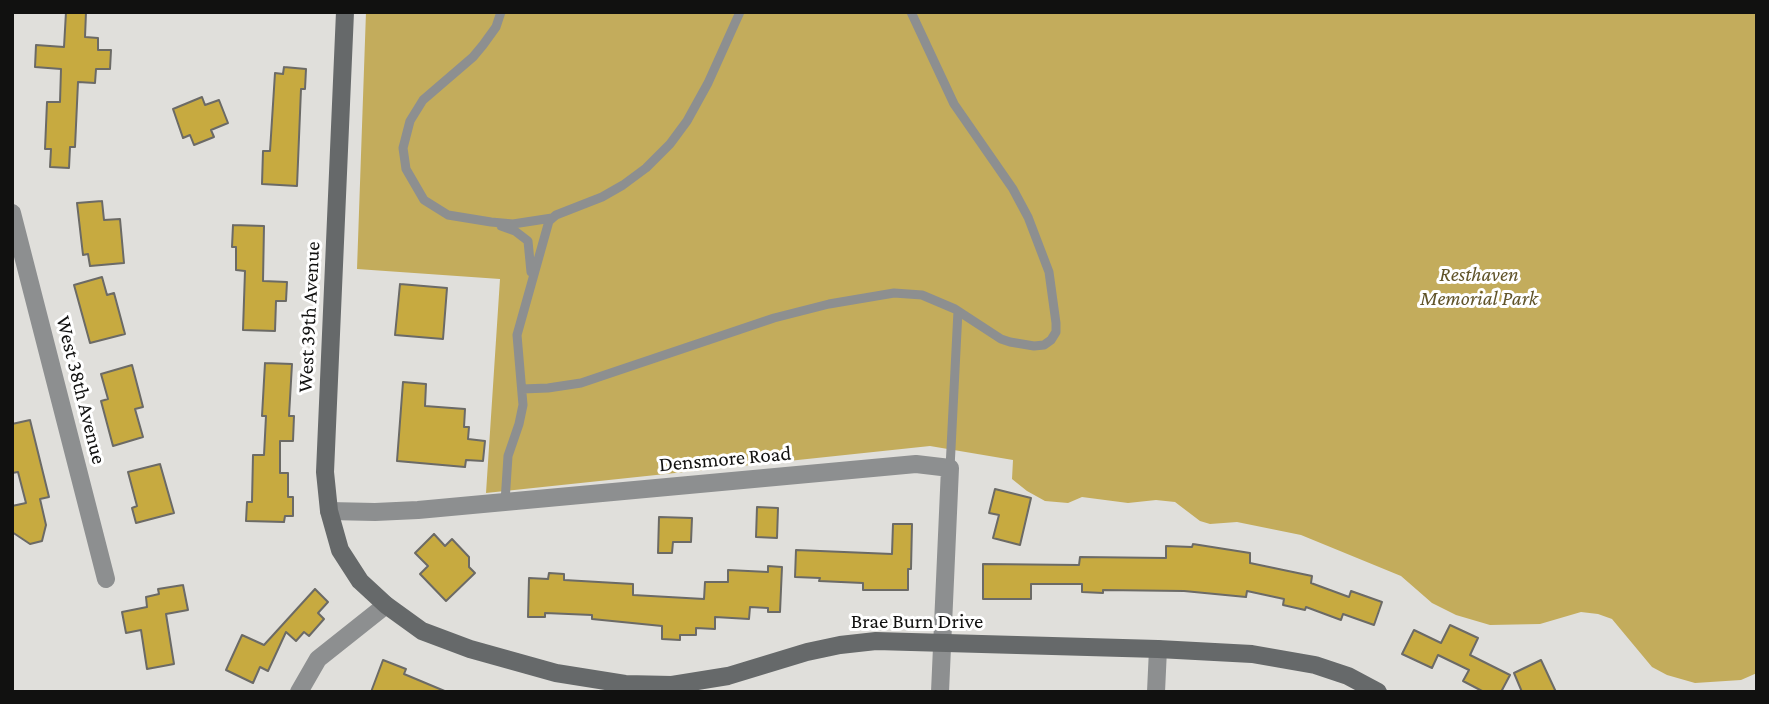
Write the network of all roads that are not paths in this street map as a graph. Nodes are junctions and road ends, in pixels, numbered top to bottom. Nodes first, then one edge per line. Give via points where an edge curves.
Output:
1 (345, 12) edge
2 (501, 12) edge
3 (740, 12) edge
4 (911, 12) edge
5 (12, 213) edge
6 (552, 218) junction
7 (491, 222) junction
8 (531, 285) junction
9 (958, 311) junction
10 (522, 388) junction
11 (950, 468) junction
12 (505, 502) junction
13 (329, 511) junction
14 (106, 579) dead end
15 (386, 605) junction
16 (942, 643) junction
17 (1158, 649) junction
18 (1357, 687) edge
19 (299, 692) edge
20 (940, 692) edge
21 (1156, 692) edge
22 (1378, 692) edge

1 - 13 street, West 39th Avenue via 325,472
2 - 7 lane via 496,27 473,57 423,100 410,121 403,148 406,169 424,200 448,215
3 - 6 lane via 708,83 670,144 623,185
4 - 9 lane via 954,104 1028,217 1049,272 1055,332 1044,345 1023,345 1001,339
5 - 14 street, West 38th Avenue
6 - 7 lane
6 - 8 lane
7 - 8 lane via 528,240
8 - 10 lane via 517,335
9 - 10 lane via 911,293 862,298 774,318 592,380
9 - 11 lane
10 - 12 lane via 522,413 508,456
11 - 12 street, Densmore Road via 916,464
11 - 16 street
12 - 13 street, Densmore Road via 395,512
13 - 15 street, West 39th Avenue via 340,550 360,581
15 - 16 street, Brae Burn Drive via 422,631 470,649 556,673 625,684 672,685 728,676 840,645
15 - 19 street via 318,659
16 - 17 street, Brae Burn Drive
16 - 20 street
17 - 18 street, Brae Burn Drive via 1288,659 1337,672
17 - 21 street
18 - 22 street, Brae Burn Drive

